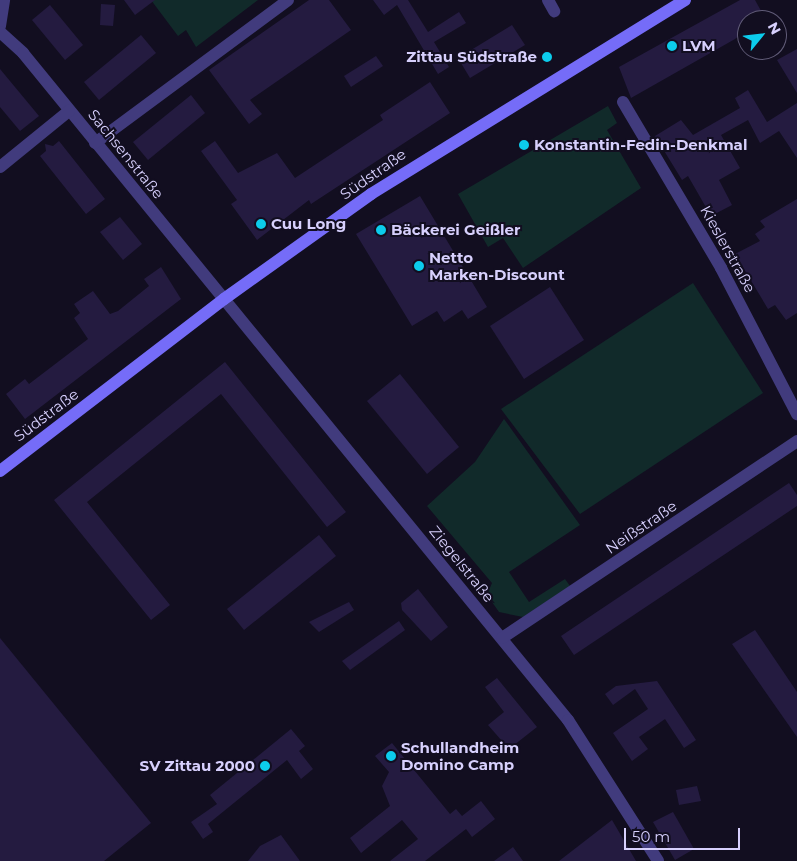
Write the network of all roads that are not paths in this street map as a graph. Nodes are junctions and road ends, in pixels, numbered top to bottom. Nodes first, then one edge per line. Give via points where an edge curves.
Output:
1 (4, 0) edge
2 (288, 0) edge
3 (685, 0) edge
4 (0, 26) edge
5 (0, 32) edge
6 (624, 102) dead end
7 (69, 111) junction
8 (95, 143) junction
9 (0, 167) edge
10 (224, 299) junction
11 (797, 414) edge
12 (797, 441) edge
13 (0, 471) edge
14 (502, 638) junction
15 (658, 861) edge

1 - 4 street
2 - 8 street
3 - 10 main road, Südstraße via 422,160
5 - 7 street, Sachsenstraße via 23,53
6 - 11 street, Kieslerstraße via 721,268
7 - 8 street, Sachsenstraße
7 - 9 street
8 - 10 street, Sachsenstraße
10 - 13 main road, Südstraße
10 - 14 street, Ziegelstraße
12 - 14 street, Neißstraße
14 - 15 street, Ziegelstraße via 568,720

